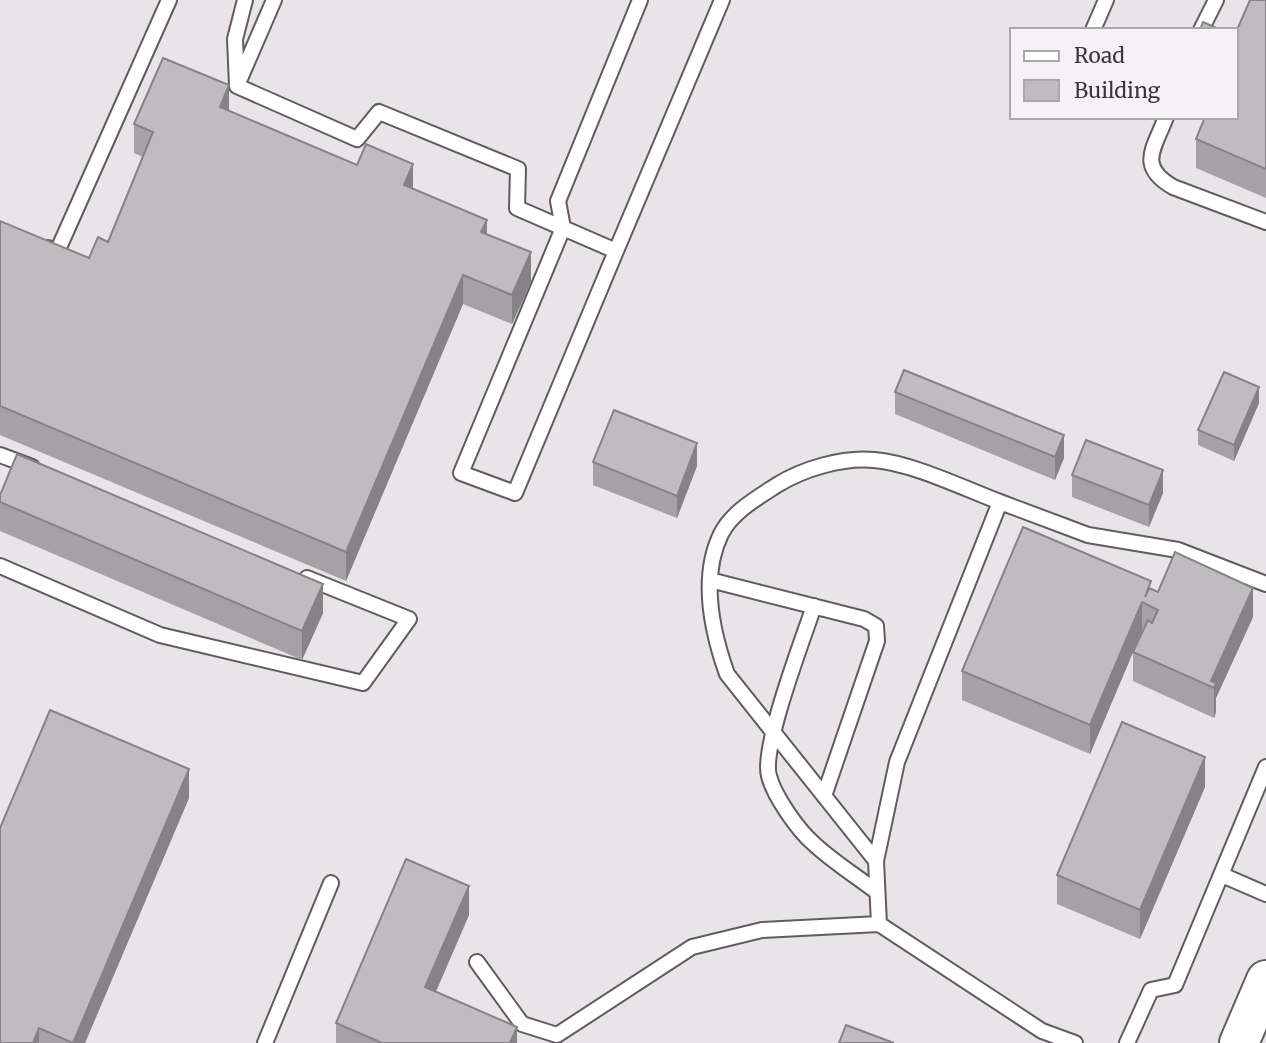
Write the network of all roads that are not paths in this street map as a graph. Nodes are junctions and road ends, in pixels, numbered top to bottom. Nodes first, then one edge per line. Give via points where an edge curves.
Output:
1 (169, 0) edge
2 (245, 0) edge
3 (274, 0) edge
4 (640, 0) edge
5 (722, 0) edge
6 (1106, 0) edge
7 (1216, 0) edge
8 (1094, 28) edge
9 (1203, 28) edge
10 (237, 86) junction
11 (1165, 119) edge
12 (1266, 222) edge
13 (563, 228) junction
14 (34, 242) edge
15 (616, 251) junction
16 (0, 455) edge
17 (50, 475) edge
18 (1000, 502) junction
19 (0, 566) edge
20 (299, 575) edge
21 (710, 580) junction
22 (1266, 584) edge
23 (814, 606) junction
24 (773, 733) junction
25 (1266, 767) edge
26 (824, 796) junction
27 (876, 861) junction
28 (1222, 875) junction
29 (331, 884) dead end
30 (877, 892) junction
31 (1266, 894) edge
32 (879, 924) junction
33 (477, 962) dead end
34 (1266, 980) edge
35 (1252, 1028) edge
36 (265, 1043) edge
37 (1075, 1043) edge
38 (1127, 1043) edge

1 - 14 lane via 57,252
2 - 10 lane via 235,39
3 - 10 lane
4 - 13 lane via 558,201
5 - 15 lane
6 - 8 lane
7 - 9 lane
10 - 13 lane via 357,139 379,112 518,169 517,208
11 - 12 lane via 1150,158 1152,171 1173,187
13 - 15 lane
13 - 15 lane via 461,473 515,493
16 - 17 lane
18 - 21 lane via 904,466 874,460 823,466 789,478 741,510 722,533
18 - 22 lane via 1088,535 1178,550
18 - 27 lane via 897,762
19 - 20 lane via 160,635 363,683 409,619
21 - 23 lane
21 - 24 lane via 716,643 727,674
23 - 24 lane
23 - 26 lane via 864,619 876,626 877,641
24 - 26 lane
24 - 30 lane via 769,776 790,818 813,844
25 - 28 lane
26 - 27 lane
27 - 30 lane
28 - 31 lane
28 - 38 lane via 1175,985 1151,990
29 - 36 lane
30 - 32 lane
32 - 33 lane via 762,930 692,947 557,1035 522,1024
32 - 37 lane via 1042,1031
34 - 35 street

